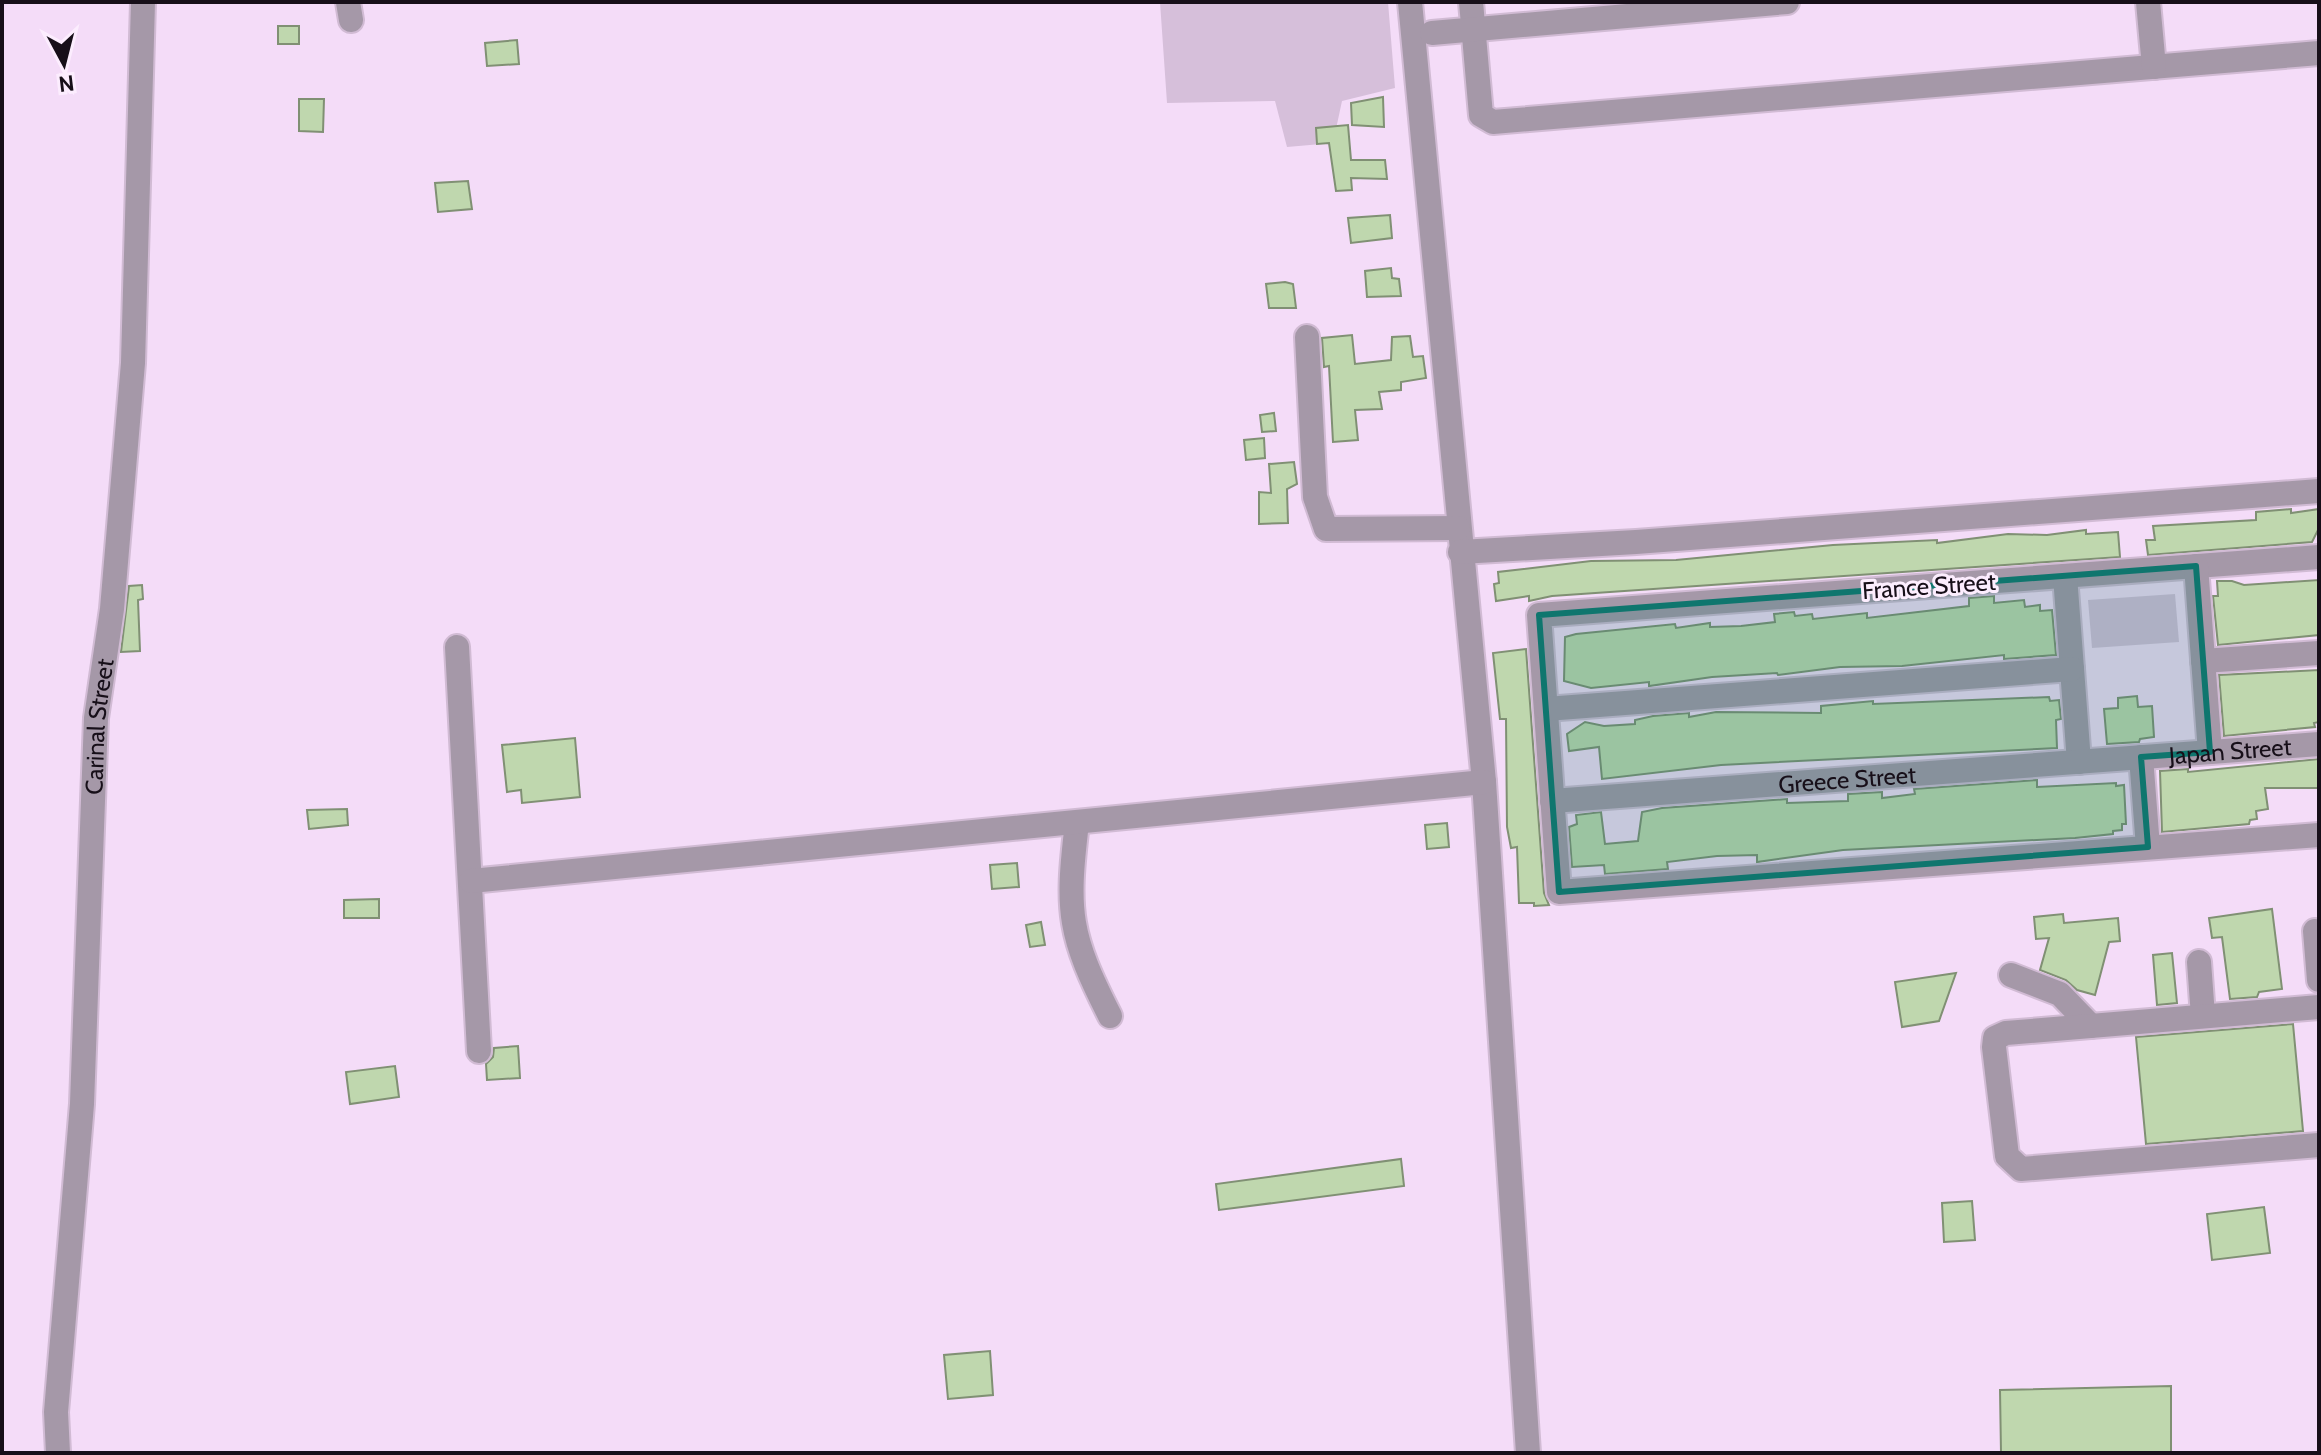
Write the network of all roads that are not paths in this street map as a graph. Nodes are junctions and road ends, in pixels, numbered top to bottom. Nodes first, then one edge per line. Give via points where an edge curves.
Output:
1 (143, 2) edge
2 (1410, 2) edge
3 (1471, 2) edge
4 (1787, 2) edge
5 (2148, 2) edge
6 (1472, 28) junction
7 (1432, 33) dead end
8 (2319, 53) edge
9 (2154, 67) junction
10 (1307, 337) dead end
11 (2319, 491) edge
12 (1459, 540) junction
13 (2319, 557) edge
14 (2196, 566) junction
15 (2065, 576) junction
16 (457, 647) dead end
17 (2319, 653) edge
18 (2203, 661) junction
19 (2072, 669) junction
20 (1546, 709) junction
21 (2319, 744) edge
22 (2210, 752) junction
23 (2141, 757) junction
24 (2079, 762) junction
25 (1484, 782) junction
26 (1552, 801) junction
27 (1077, 823) junction
28 (2319, 835) edge
29 (2148, 847) junction
30 (471, 881) junction
31 (2315, 931) dead end
32 (2199, 962) dead end
33 (2011, 975) dead end
34 (2319, 980) edge
35 (2319, 1007) edge
36 (1110, 1016) dead end
37 (2203, 1016) junction
38 (2091, 1026) junction
39 (479, 1051) dead end
40 (2319, 1145) edge
41 (58, 1453) edge
42 (1528, 1453) edge

1 - 41 street, Carinal Street via 133,363 112,609 96,718 82,1104 56,1412
2 - 12 street
3 - 6 street
4 - 6 street
5 - 9 street
6 - 7 street
6 - 9 street via 1481,115 1493,122
8 - 9 street
10 - 12 street via 1315,497 1326,529
11 - 12 street via 1636,542
12 - 25 street
13 - 14 street, France Street
14 - 15 street, France Street
14 - 18 street
15 - 19 street
15 - 20 street, France Street via 1539,615
16 - 30 street
17 - 18 street
18 - 22 street
19 - 20 street
19 - 24 street
20 - 26 street
21 - 22 street, Japan Street
22 - 23 street, Japan Street
23 - 24 street, Greece Street
23 - 29 street
24 - 26 street, Greece Street
25 - 27 street
25 - 42 street
26 - 29 street via 1559,892
27 - 30 street
27 - 36 street via 1070,911 1085,963
28 - 29 street
30 - 39 street
31 - 34 street
32 - 37 street
33 - 38 street via 2060,994
35 - 37 street
37 - 38 street
38 - 40 street via 1995,1038 2004,1145 2021,1169

